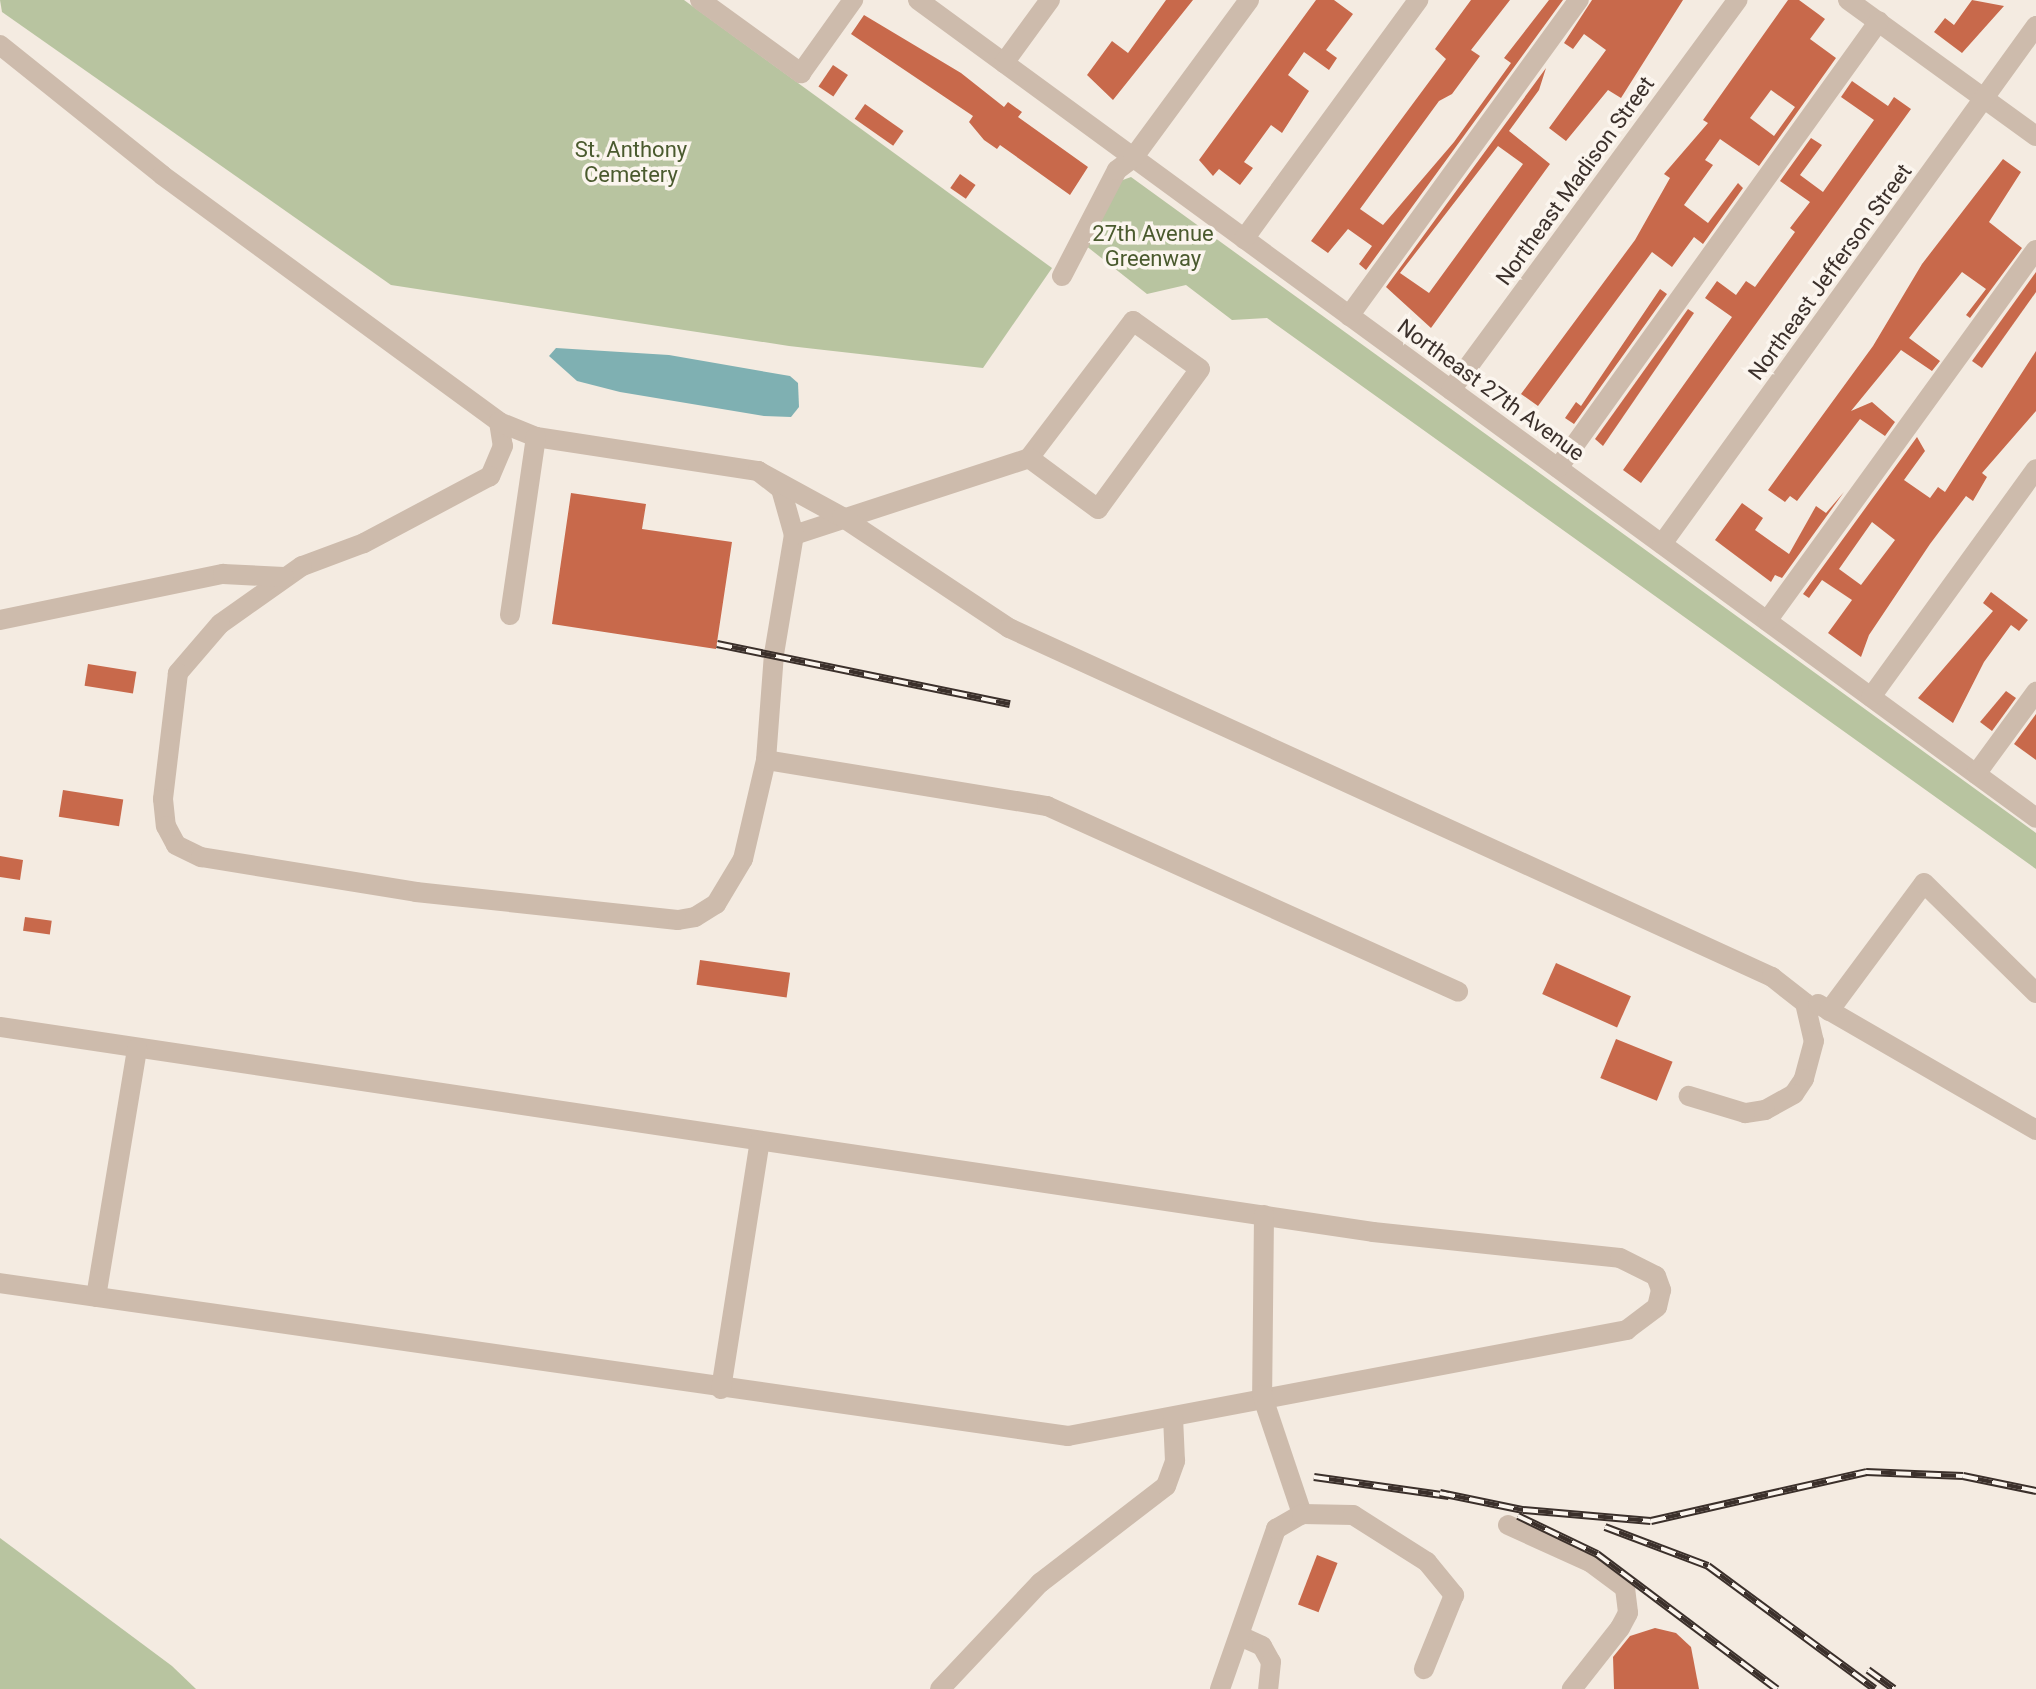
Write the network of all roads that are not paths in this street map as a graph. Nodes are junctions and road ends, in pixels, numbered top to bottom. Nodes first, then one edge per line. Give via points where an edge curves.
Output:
1 (700, 0) edge
2 (853, 0) edge
3 (918, 0) edge
4 (1050, 0) edge
5 (1249, 0) edge
6 (1418, 0) edge
7 (1579, 0) edge
8 (1737, 0) edge
9 (1848, 0) edge
10 (1879, 21) junction
11 (2036, 26) edge
12 (0, 45) edge
13 (1004, 63) junction
14 (1984, 98) junction
15 (2036, 136) edge
16 (1133, 158) junction
17 (1244, 239) junction
18 (2036, 250) edge
19 (1062, 276) dead end
20 (1349, 316) junction
21 (1451, 390) junction
22 (499, 422) junction
23 (536, 437) junction
24 (1029, 458) junction
25 (1558, 468) junction
26 (2036, 469) edge
27 (758, 471) junction
28 (842, 517) junction
29 (794, 535) junction
30 (1662, 544) junction
31 (284, 577) junction
32 (510, 615) dead end
33 (0, 620) edge
34 (1767, 621) junction
35 (2036, 692) edge
36 (1871, 697) junction
37 (766, 760) junction
38 (1976, 774) junction
39 (2036, 818) edge
40 (1792, 990) junction
41 (1458, 992) dead end
42 (2036, 993) edge
43 (1829, 1011) junction
44 (0, 1027) edge
45 (137, 1048) junction
46 (1689, 1096) dead end
47 (2036, 1130) edge
48 (760, 1141) junction
49 (1264, 1215) junction
50 (0, 1283) edge
51 (96, 1297) junction
52 (721, 1389) junction
53 (1262, 1395) junction
54 (1173, 1417) junction
55 (1302, 1514) junction
56 (1508, 1525) dead end
57 (1240, 1636) junction
58 (1424, 1669) dead end
59 (940, 1689) edge
60 (1220, 1689) edge
61 (1268, 1689) edge
62 (1572, 1689) edge

1 - 2 street via 801,73
3 - 13 street, Northeast 27th Avenue
4 - 13 street
5 - 16 street
6 - 17 street
7 - 20 street
8 - 21 street, Northeast Madison Street
9 - 10 street
10 - 14 street
10 - 25 street
11 - 14 street, Northeast Jefferson Street
12 - 22 street via 162,175
13 - 16 street, Northeast 27th Avenue
14 - 15 street
14 - 30 street, Northeast Jefferson Street
16 - 17 street, Northeast 27th Avenue
16 - 19 street via 1117,170 1095,205
17 - 20 street, Northeast 27th Avenue
18 - 34 street
20 - 21 street, Northeast 27th Avenue
21 - 25 street, Northeast 27th Avenue
22 - 23 street
22 - 31 street via 503,446 490,476 364,543
23 - 27 street
23 - 32 street
24 - 24 street via 1133,321 1200,369 1098,509
24 - 28 street
25 - 30 street, Northeast 27th Avenue
26 - 36 street
27 - 28 street
27 - 29 street via 781,489
28 - 29 street
28 - 40 street via 1043,646
29 - 37 street via 774,654
30 - 34 street, Northeast 27th Avenue
31 - 33 street via 223,574
31 - 37 street via 220,624 178,673 163,799 166,826 176,845 201,857 416,892 678,920 716,904 733,883
34 - 36 street, Northeast 27th Avenue
35 - 38 street
36 - 38 street, Northeast 27th Avenue
37 - 41 street via 1047,806
38 - 39 street, Northeast 27th Avenue
40 - 43 street
40 - 46 street via 1811,1015 1814,1041 1804,1079 1794,1094 1765,1110 1745,1113
42 - 43 street via 1924,883
43 - 47 street
44 - 45 street
45 - 48 street
45 - 51 street
48 - 49 street
48 - 52 street
49 - 53 street
49 - 53 street via 1620,1258 1642,1265 1661,1290 1657,1307 1627,1330
50 - 51 street
51 - 52 street
52 - 54 street via 1068,1436
53 - 54 street
53 - 55 street
54 - 59 street via 1175,1461 1166,1486 1040,1583
55 - 57 street via 1276,1529
55 - 58 street via 1353,1515 1427,1562 1454,1595
56 - 62 street via 1590,1562 1625,1588 1628,1613
57 - 60 street
57 - 61 street via 1262,1646 1271,1662

